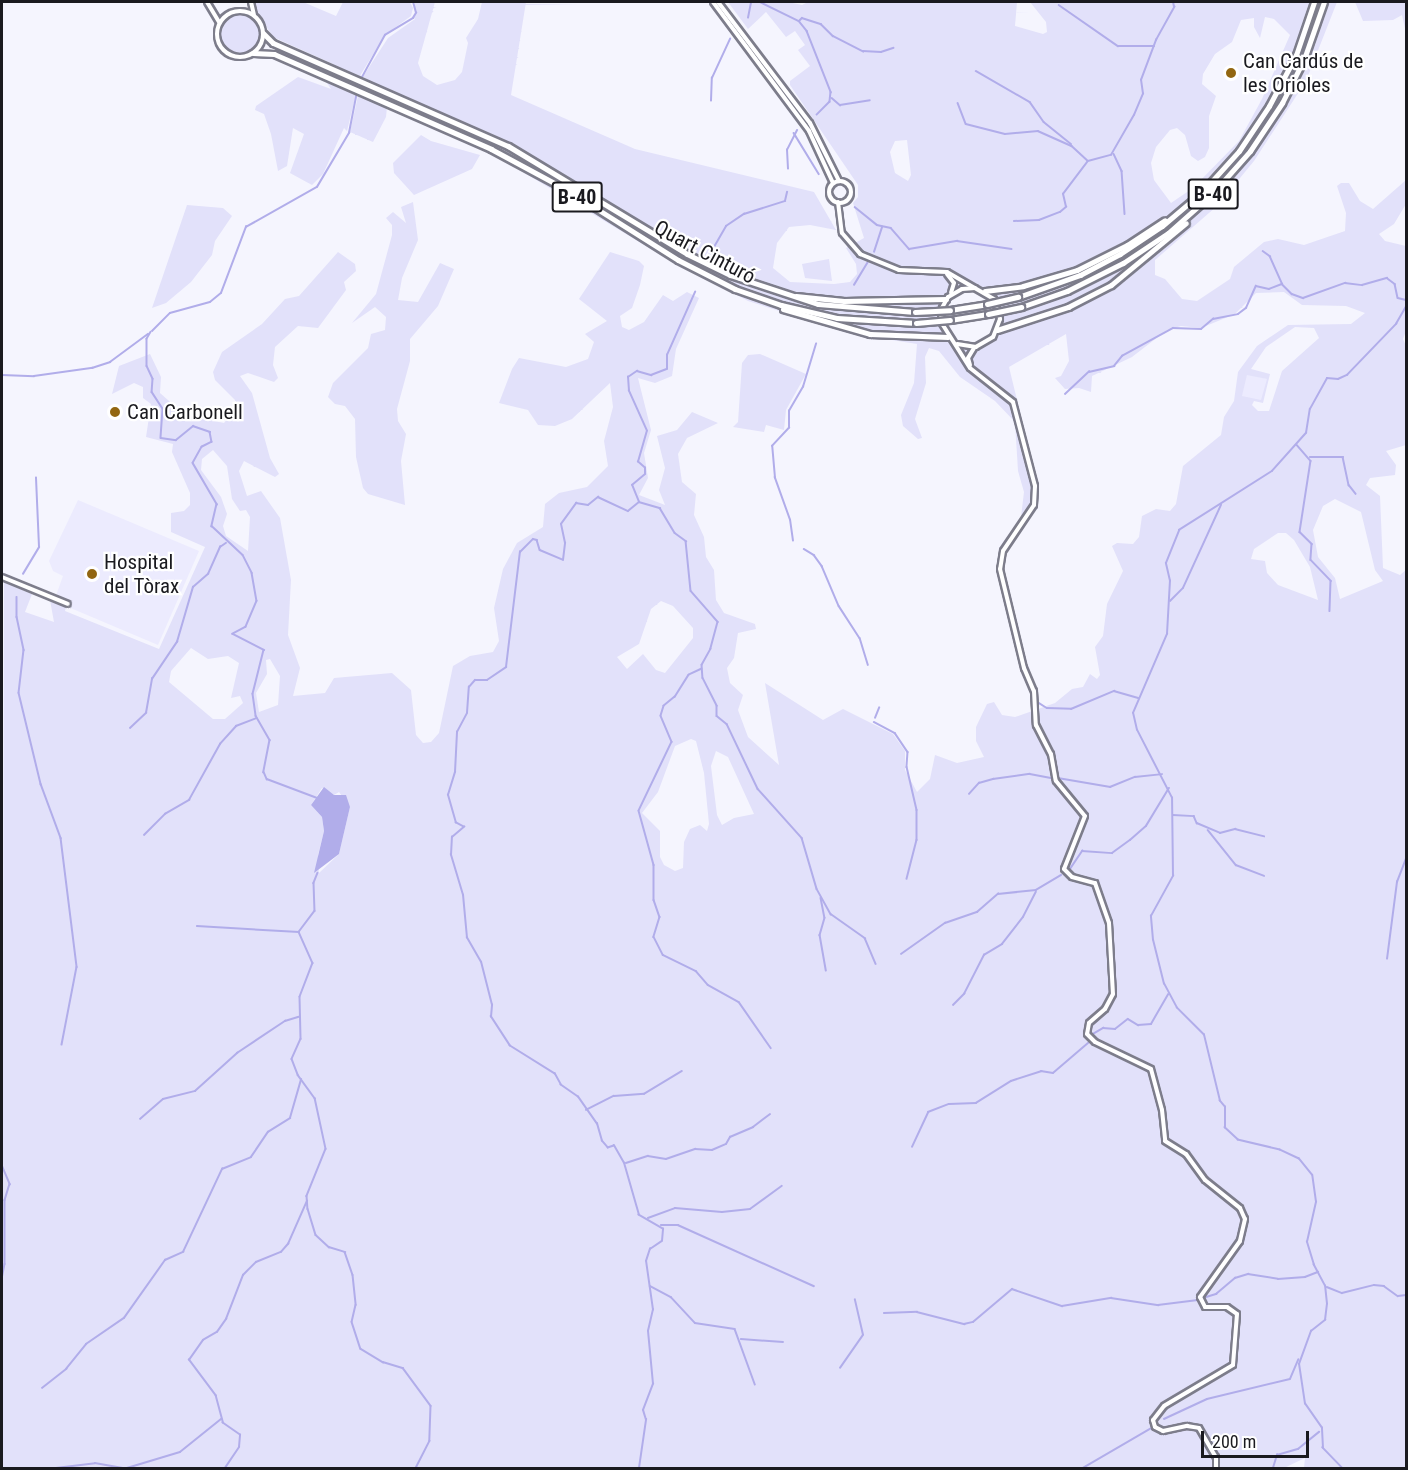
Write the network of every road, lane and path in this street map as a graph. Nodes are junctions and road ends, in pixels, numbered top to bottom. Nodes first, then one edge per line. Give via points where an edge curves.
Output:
1 (207, 2) edge
2 (251, 2) edge
3 (713, 2) edge
4 (718, 2) edge
5 (1314, 2) edge
6 (1324, 2) edge
7 (254, 15) junction
8 (219, 22) junction
9 (263, 33) junction
10 (253, 53) junction
11 (839, 181) junction
12 (833, 183) junction
13 (1193, 200) junction
14 (838, 202) junction
15 (1199, 207) junction
16 (941, 271) junction
17 (975, 288) junction
18 (985, 291) junction
19 (784, 295) junction
20 (949, 297) junction
21 (781, 307) junction
22 (998, 330) junction
23 (948, 337) junction
24 (954, 342) junction
25 (974, 347) junction
26 (975, 372) junction
27 (2, 577) edge
28 (68, 604) dead end
29 (1216, 1468) edge

1 - 8 street
2 - 7 street
3 - 12 street via 809,131
4 - 11 street via 810,123
5 - 13 highway, Quart Cinturó / B-40 via 1296,55 1269,106 1235,156
6 - 15 highway, Quart Cinturó / B-40 via 1304,59 1272,118 1237,168
7 - 8 street via 235,11
7 - 9 street
8 - 10 street via 217,38 224,51 238,57
9 - 10 street
9 - 19 highway, Quart Cinturó / B-40 via 273,43 517,151 687,254 743,281
10 - 21 highway, Quart Cinturó / B-40 via 274,54 327,76 525,166 678,260
11 - 12 street
11 - 14 street via 848,184 850,193 845,201
12 - 14 street via 829,193
13 - 18 highway via 1135,241 1094,263 1036,283
13 - 19 highway, Quart Cinturó / B-40, bridge via 1143,240 1105,262 1018,297 950,310 915,312 849,309
14 - 16 street via 842,233 857,252 899,270
15 - 21 highway, Quart Cinturó / B-40, bridge via 1123,263 1066,291 1021,307 916,323 853,320
15 - 22 highway via 1153,253 1111,285 1062,309
16 - 17 street
16 - 20 street via 953,280
17 - 18 street
17 - 20 street
18 - 22 street via 999,307
19 - 20 highway via 844,301
20 - 23 street via 940,318
21 - 23 highway via 870,334
22 - 25 street via 987,343
23 - 24 street
24 - 25 street
24 - 26 street
25 - 26 street via 968,358
26 - 29 street via 1013,402 1035,486 1034,505 1003,551 1000,569 1021,658 1034,691 1036,726 1052,756 1056,781 1085,816 1064,869 1072,877 1095,883 1108,918 1113,994 1105,1009 1089,1023 1087,1034 1151,1068 1165,1141 1186,1154 1205,1180 1240,1208 1245,1219 1240,1241 1200,1296 1205,1307 1230,1307 1237,1314 1233,1365 1164,1406 1153,1420 1155,1427 1163,1431 1199,1428 1216,1457
27 - 28 street

